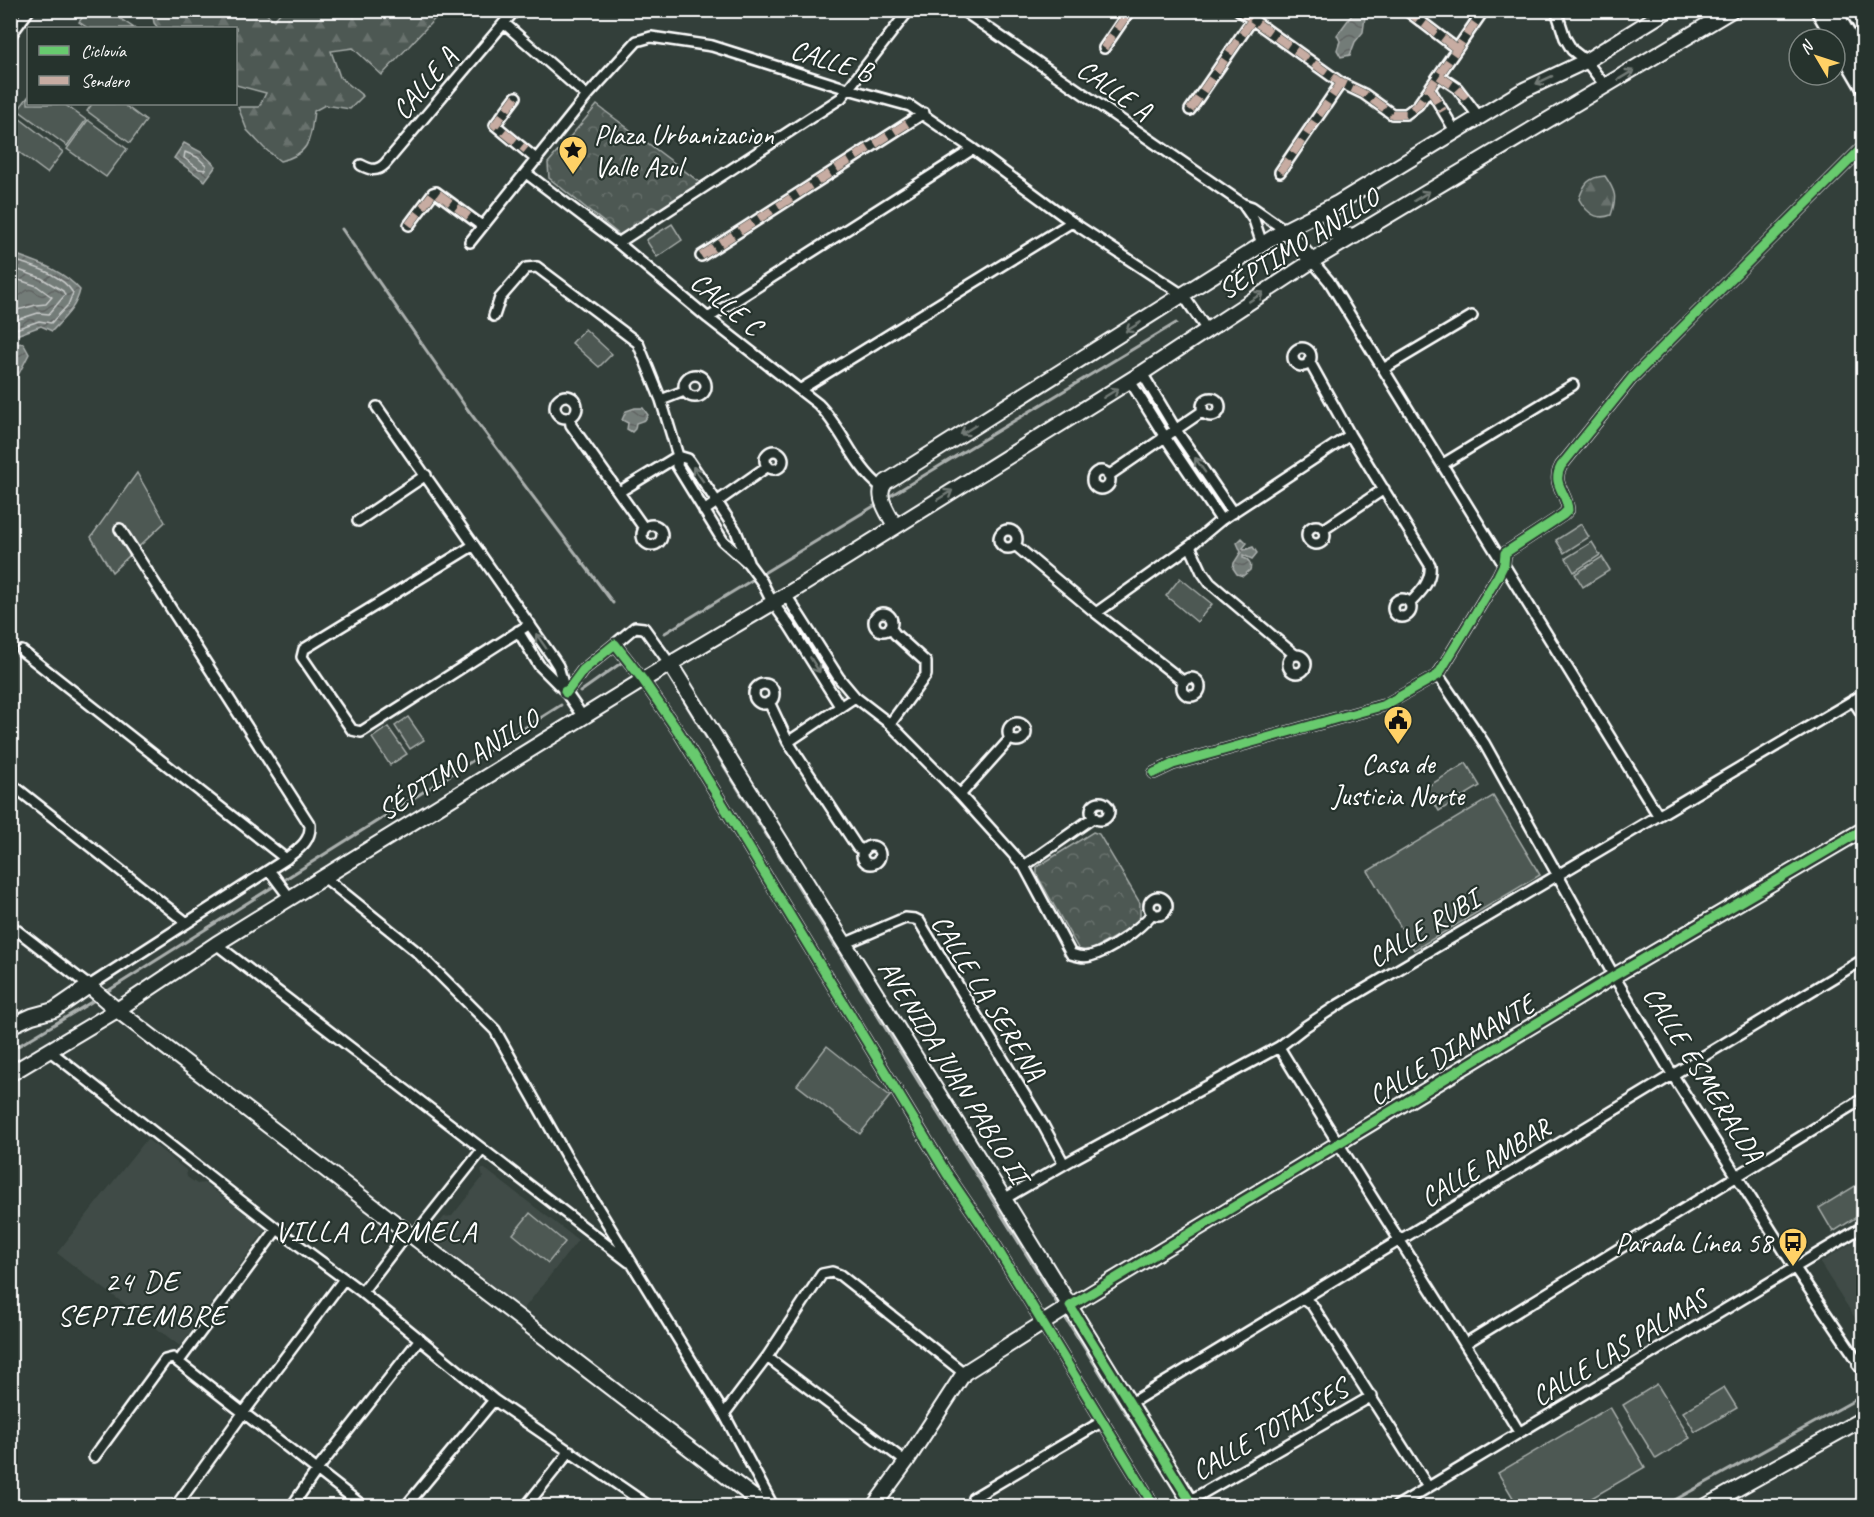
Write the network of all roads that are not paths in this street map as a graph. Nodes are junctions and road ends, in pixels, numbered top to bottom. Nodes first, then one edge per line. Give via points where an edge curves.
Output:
1 (29, 10) edge
2 (515, 10) edge
3 (909, 10) edge
4 (962, 10) edge
5 (1130, 10) edge
6 (1239, 10) edge
7 (1406, 10) edge
8 (1484, 10) edge
9 (1556, 10) edge
10 (1668, 10) edge
11 (1732, 10) edge
12 (1855, 10) edge
13 (1827, 11) edge
14 (1252, 20) junction
15 (505, 24) junction
16 (1863, 25) edge
17 (10, 36) edge
18 (1104, 48) dead end
19 (1456, 49) junction
20 (1586, 61) junction
21 (1863, 66) edge
22 (1439, 76) junction
23 (1341, 83) junction
24 (1606, 87) junction
25 (1863, 87) edge
26 (849, 89) junction
27 (1430, 89) junction
28 (587, 96) junction
29 (516, 97) dead end
30 (1190, 110) dead end
31 (924, 113) junction
32 (1479, 117) junction
33 (1455, 131) junction
34 (1863, 147) edge
35 (973, 149) junction
36 (537, 160) junction
37 (361, 165) dead end
38 (1280, 172) dead end
39 (526, 173) junction
40 (1338, 203) junction
41 (1243, 204) junction
42 (1072, 222) junction
43 (409, 225) dead end
44 (482, 226) junction
45 (1285, 230) junction
46 (1355, 236) junction
47 (470, 242) dead end
48 (618, 243) junction
49 (1262, 244) junction
50 (701, 256) dead end
51 (1312, 261) junction
52 (1183, 295) junction
53 (494, 316) dead end
54 (1472, 316) dead end
55 (708, 318) junction
56 (1207, 330) junction
57 (1309, 361) dead end
58 (1383, 369) junction
59 (1136, 377) junction
60 (1573, 385) dead end
61 (801, 389) junction
62 (684, 391) dead end
63 (661, 400) junction
64 (377, 407) dead end
65 (1203, 411) dead end
66 (570, 418) dead end
67 (1176, 430) junction
68 (1350, 435) junction
69 (1165, 437) junction
70 (678, 456) junction
71 (1443, 464) junction
72 (768, 466) dead end
73 (426, 475) junction
74 (1108, 476) dead end
75 (1384, 489) junction
76 (619, 492) junction
77 (882, 495) junction
78 (717, 502) junction
79 (704, 511) junction
80 (1233, 513) junction
81 (1221, 520) junction
82 (358, 521) dead end
83 (895, 525) junction
84 (644, 528) dead end
85 (120, 529) dead end
86 (1323, 530) dead end
87 (474, 545) junction
88 (1015, 545) dead end
89 (1190, 546) junction
90 (1504, 564) junction
91 (750, 566) junction
92 (786, 595) junction
93 (772, 602) junction
94 (1410, 603) dead end
95 (1096, 613) junction
96 (530, 624) junction
97 (890, 627) dead end
98 (518, 632) junction
99 (615, 644) junction
100 (21, 651) dead end
101 (1295, 655) dead end
102 (669, 664) junction
103 (1438, 675) junction
104 (643, 680) junction
105 (1184, 682) dead end
106 (566, 692) junction
107 (1863, 694) edge
108 (855, 697) junction
109 (1853, 700) junction
110 (769, 702) dead end
111 (840, 706) junction
112 (583, 717) junction
113 (1863, 717) edge
114 (890, 724) junction
115 (1011, 738) dead end
116 (788, 742) junction
117 (1154, 773) dead end
118 (10, 783) edge
119 (960, 795) junction
120 (1658, 815) junction
121 (1094, 818) dead end
122 (1863, 829) edge
123 (864, 851) dead end
124 (286, 859) junction
125 (1024, 866) junction
126 (269, 870) junction
127 (1558, 874) junction
128 (324, 876) junction
129 (287, 893) junction
130 (1153, 913) dead end
131 (187, 923) junction
132 (10, 925) edge
133 (216, 944) junction
134 (844, 944) junction
135 (1863, 959) edge
136 (1614, 976) junction
137 (103, 998) junction
138 (13, 1022) edge
139 (1279, 1047) junction
140 (50, 1051) junction
141 (10, 1074) edge
142 (1672, 1074) junction
143 (1863, 1098) edge
144 (1337, 1144) junction
145 (482, 1150) junction
146 (1064, 1164) junction
147 (1738, 1177) junction
148 (1004, 1199) junction
149 (1863, 1226) edge
150 (276, 1229) junction
151 (410, 1234) junction
152 (1401, 1240) junction
153 (634, 1265) junction
154 (1795, 1268) junction
155 (344, 1279) junction
156 (362, 1292) junction
157 (1304, 1299) junction
158 (1063, 1310) junction
159 (1043, 1324) junction
160 (420, 1340) junction
161 (1466, 1343) junction
162 (767, 1357) junction
163 (179, 1361) junction
164 (1862, 1365) edge
165 (964, 1373) junction
166 (1372, 1396) junction
167 (494, 1400) junction
168 (1129, 1404) junction
169 (244, 1412) junction
170 (724, 1414) junction
171 (1863, 1418) edge
172 (1103, 1421) junction
173 (1520, 1432) junction
174 (570, 1451) junction
175 (94, 1457) dead end
176 (906, 1462) junction
177 (317, 1470) junction
178 (1428, 1487) junction
179 (973, 1498) dead end
180 (1191, 1503) edge
181 (176, 1506) edge
182 (292, 1506) edge
183 (363, 1506) edge
184 (406, 1506) edge
185 (526, 1506) edge
186 (650, 1506) edge
187 (765, 1506) edge
188 (773, 1506) edge
189 (874, 1506) edge
190 (1154, 1506) edge
191 (1397, 1506) edge
192 (1706, 1506) edge

1 - 17 street
2 - 15 street, CALLE A
3 - 26 street
4 - 41 street, CALLE A
5 - 18 street
6 - 14 street
7 - 19 street
8 - 19 street
9 - 20 street via 1572,51
10 - 20 main road, SÉPTIMO ANILLO
24 -> 11 main road, SÉPTIMO ANILLO
12 - 16 highway
13 - 21 highway
13 - 25 main road
14 - 23 street
14 - 30 street
15 - 28 street
15 - 37 street, CALLE A via 385,164 378,170
19 - 22 street
20 - 24 street
20 -> 32 main road, SÉPTIMO ANILLO via 1524,90
22 - 27 street
22 - 32 street via 1457,88
23 - 27 street via 1399,115 1413,111
23 - 38 street
46 -> 24 main road, SÉPTIMO ANILLO
26 - 28 street, CALLE B via 712,46 651,37 637,41
26 - 31 street, CALLE B
26 - 48 street
27 - 33 street
28 - 36 street, CALLE B
29 - 36 street via 495,125
31 - 35 street, CALLE B
31 - 50 street
32 - 33 main road, SÉPTIMO ANILLO
33 - 40 main road, SÉPTIMO ANILLO
34 - 90 street via 1632,378 1561,466 1558,484 1568,501 1568,510 1505,553
35 - 42 street, CALLE B
35 - 55 street
36 - 39 street, CALLE B
39 - 44 street, CALLE B
39 - 48 street, CALLE C
40 - 45 main road, SÉPTIMO ANILLO
40 - 46 main road via 1328,216 1328,225 1338,234
41 - 45 street, CALLE A
41 - 49 street
42 - 52 street, CALLE B
42 - 61 street
43 - 44 street via 436,192
44 - 47 street, CALLE B
45 - 49 main road, SÉPTIMO ANILLO
45 - 51 main road
46 - 51 main road, SÉPTIMO ANILLO
48 - 55 street, CALLE C
49 - 52 main road, SÉPTIMO ANILLO
56 -> 51 main road, SÉPTIMO ANILLO
51 - 58 street via 1329,280
52 - 56 street
52 -> 77 main road, SÉPTIMO ANILLO via 899,473
53 - 63 street via 500,298 526,268 537,267 638,343
54 - 58 street
55 - 61 street, CALLE C
56 - 59 main road, SÉPTIMO ANILLO
57 - 68 street
58 - 71 street
59 - 67 street
59 - 69 street
83 -> 59 main road, SÉPTIMO ANILLO
60 - 71 street
61 - 77 street, CALLE C via 827,413
62 - 63 street
63 - 70 street
64 - 73 street
65 - 67 street
66 - 76 street via 571,425
67 - 69 street
80 -> 67 street
68 - 75 street
68 - 80 street
69 - 74 street
69 - 81 street
70 - 76 street
78 -> 70 street via 688,459
70 - 79 street via 677,466
71 - 90 street
72 - 78 street
73 - 82 street
73 - 87 street
75 - 86 street
75 - 94 street via 1430,565 1429,581
76 - 84 street
77 - 83 main road
78 - 79 street
78 - 91 street via 736,531
79 - 91 street via 724,542
80 - 81 street
81 - 89 street
83 - 92 main road, SÉPTIMO ANILLO
85 - 124 street, SÉPTIMO ANILLO via 310,825 306,842
87 - 96 street
87 - 98 street via 304,649 302,657 352,730 358,733
88 - 95 street
89 - 95 street
89 - 101 street via 1210,583
90 - 103 street
90 - 120 street
91 - 93 street
92 - 93 main road, SÉPTIMO ANILLO
92 - 108 street
93 - 102 main road, SÉPTIMO ANILLO
93 -> 111 street
95 - 105 street
96 - 98 street
106 -> 96 street via 558,666
97 - 114 street via 926,662 927,668 926,675
98 - 106 street via 539,665
99 - 102 street via 635,627 644,628
99 - 104 street
99 - 106 street via 584,670
100 - 124 street
102 - 104 main road, SÉPTIMO ANILLO
102 - 134 main road, AVENIDA JUAN PABLO II
103 - 117 street via 1385,705 1173,764
103 - 127 street, CALLE ESMERALDA via 1484,743
104 - 112 main road, SÉPTIMO ANILLO
104 - 159 street
106 - 112 street
107 - 109 street, CALLE RUBI
108 - 111 street
108 - 114 street
109 - 113 street
109 - 120 street, CALLE RUBI
110 - 116 street
111 - 116 street
112 - 128 main road, SÉPTIMO ANILLO
114 - 119 street
115 - 119 street
116 - 123 street via 857,847
118 - 131 street
119 - 125 street
120 - 127 street, CALLE RUBI
121 - 125 street
122 - 136 main road, CALLE DIAMANTE
124 - 126 street, SÉPTIMO ANILLO
125 - 130 street via 1071,954 1096,954 1134,932
126 - 129 street
126 - 131 street, SÉPTIMO ANILLO
127 - 136 street, CALLE ESMERALDA
127 - 139 street, CALLE RUBI via 1338,1005
128 - 129 main road, SÉPTIMO ANILLO
128 - 153 street via 417,952 495,1029 565,1154
129 - 133 main road, SÉPTIMO ANILLO
131 - 137 street, SÉPTIMO ANILLO
132 - 137 street
133 - 137 main road, SÉPTIMO ANILLO
133 - 145 street
134 - 146 street, CALLE LA SERENA via 906,918 919,921
134 - 148 main road, AVENIDA JUAN PABLO II
135 - 142 street, CALLE AMBAR
136 - 142 street, CALLE ESMERALDA
136 - 144 main road, CALLE DIAMANTE
137 - 138 main road, SÉPTIMO ANILLO
137 - 140 main road, SÉPTIMO ANILLO
137 - 151 main road
139 - 144 street
139 - 146 street, CALLE RUBI
140 - 141 main road, SÉPTIMO ANILLO
140 - 150 street
142 - 147 street, CALLE ESMERALDA
142 - 152 street, CALLE AMBAR
143 - 147 street
144 - 152 street
144 - 158 main road, CALLE DIAMANTE
145 - 151 street
145 - 153 street
146 - 148 street, CALLE RUBI
147 - 154 street, CALLE ESMERALDA
147 - 161 street
148 - 158 main road, AVENIDA JUAN PABLO II
149 - 154 street, CALLE LAS PALMAS
150 - 155 street
150 - 163 street
151 - 156 street
151 - 187 main road
152 - 157 street, CALLE AMBAR
152 - 161 street
153 - 170 street
154 - 164 street, CALLE ESMERALDA
154 - 173 street, CALLE LAS PALMAS
155 - 156 street
155 - 169 street
156 - 160 street
157 - 166 street via 1312,1305
157 - 168 street, CALLE AMBAR
158 - 159 main road, CALLE DIAMANTE
158 - 168 main road, AVENIDA JUAN PABLO II
159 - 165 main road, CALLE DIAMANTE
159 - 172 street
160 - 167 street
160 - 177 street
161 - 173 street
162 - 165 street via 822,1274 832,1272
162 - 170 street
162 - 176 street
163 - 169 street
163 - 175 street via 165,1360
165 - 176 main road, CALLE DIAMANTE
166 - 178 street
166 - 180 street, CALLE TOTAISES
167 - 174 street
167 - 184 street
168 - 180 main road, AVENIDA JUAN PABLO II
169 - 177 street
169 - 181 street
170 - 188 street
171 - 192 main road
172 - 179 street
172 - 190 street
173 - 178 street, CALLE LAS PALMAS
174 - 185 street
174 - 186 street
176 - 189 main road, CALLE DIAMANTE
177 - 182 street
177 - 183 street
178 - 191 street, CALLE LAS PALMAS

